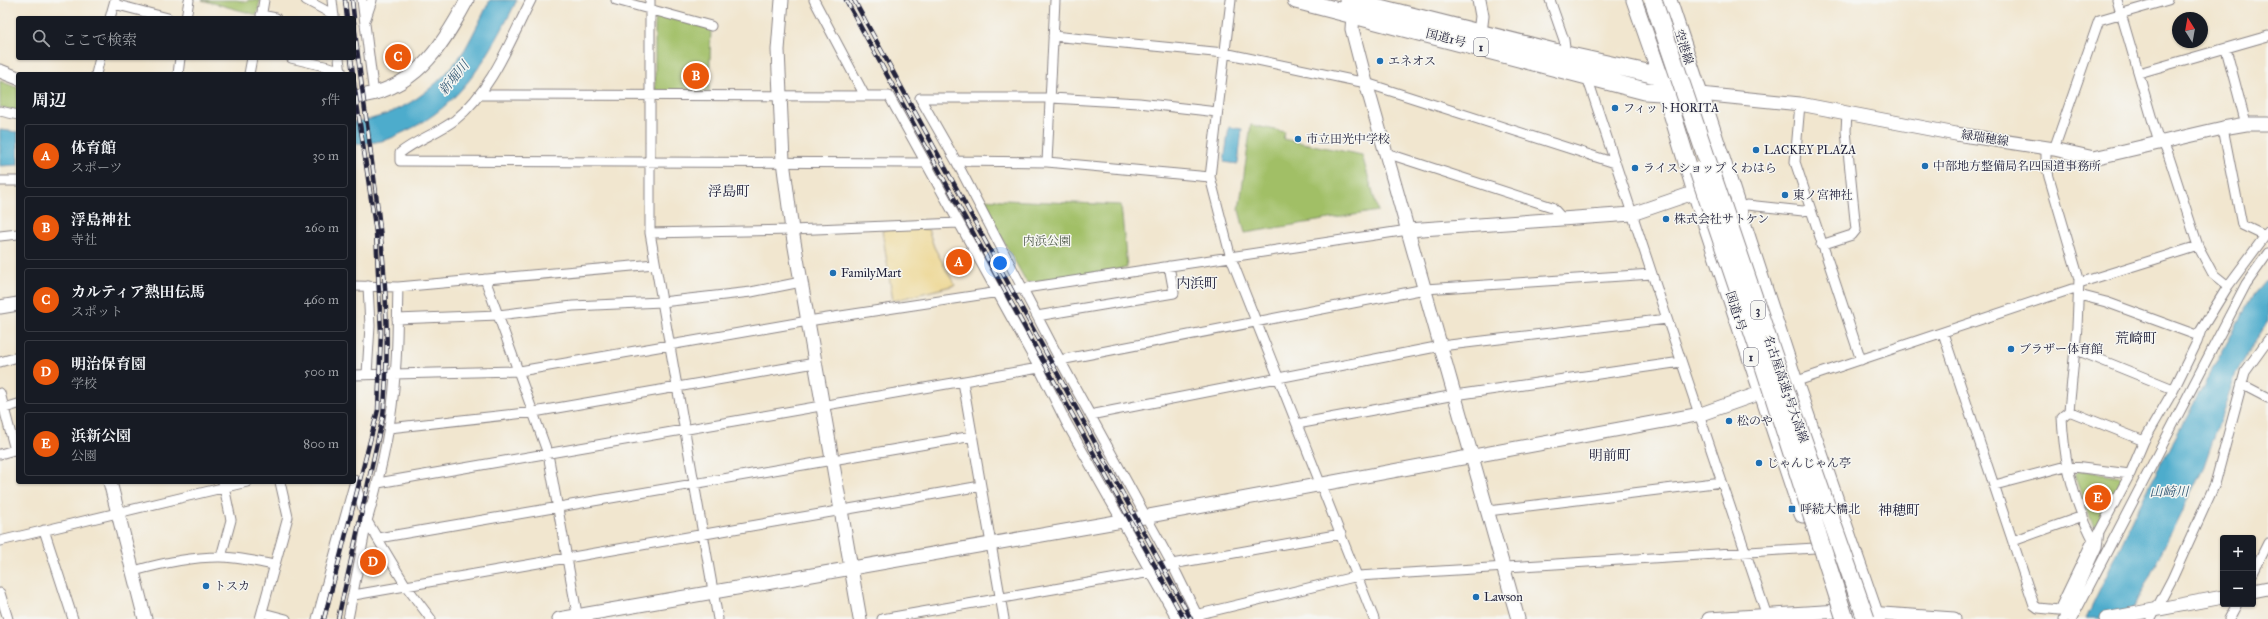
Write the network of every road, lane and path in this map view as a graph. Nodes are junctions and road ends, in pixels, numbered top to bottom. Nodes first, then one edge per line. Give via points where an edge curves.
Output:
1 (189, 0) edge
2 (264, 0) edge
3 (306, 0) edge
4 (332, 0) edge
5 (362, 0) edge
6 (372, 0) edge
7 (467, 0) edge
8 (531, 0) edge
9 (616, 0) edge
10 (782, 0) edge
11 (814, 0) edge
12 (1054, 0) edge
13 (1231, 0) edge
14 (1296, 0) edge
15 (1479, 0) edge
16 (1550, 0) edge
17 (1634, 0) edge
18 (1641, 0) edge
19 (1653, 0) edge
20 (1669, 0) edge
21 (2117, 0) edge
22 (2168, 0) edge
23 (114, 2) edge
24 (650, 5) edge
25 (1351, 7) edge
26 (2121, 14) junction
27 (110, 16) edge
28 (161, 16) edge
29 (186, 16) edge
30 (261, 16) edge
31 (332, 16) edge
32 (334, 16) edge
33 (365, 19) junction
34 (710, 26) dead end
35 (1480, 33) junction
36 (1052, 36) junction
37 (2268, 36) edge
38 (2226, 49) junction
39 (1224, 53) junction
40 (1566, 55) junction
41 (100, 60) edge
42 (180, 60) edge
43 (252, 60) edge
44 (298, 60) edge
45 (339, 60) edge
46 (0, 71) edge
47 (96, 72) edge
48 (178, 72) edge
49 (249, 72) edge
50 (341, 72) edge
51 (2138, 73) junction
52 (1586, 74) junction
53 (1661, 76) junction
54 (16, 77) edge
55 (1366, 83) junction
56 (1666, 93) junction
57 (1700, 94) junction
58 (374, 95) junction
59 (480, 95) junction
60 (650, 96) junction
61 (865, 96) junction
62 (356, 97) edge
63 (778, 97) junction
64 (1051, 98) junction
65 (1800, 104) junction
66 (0, 111) edge
67 (1217, 112) junction
68 (1847, 113) junction
69 (16, 114) edge
70 (2246, 124) junction
71 (2268, 124) edge
72 (2223, 128) junction
73 (2163, 143) junction
74 (2050, 149) junction
75 (1386, 153) junction
76 (650, 161) junction
77 (783, 161) junction
78 (956, 161) junction
79 (925, 162) junction
80 (1048, 162) junction
81 (1615, 163) junction
82 (1210, 177) junction
83 (16, 181) edge
84 (0, 182) edge
85 (1696, 192) junction
86 (1737, 208) junction
87 (1810, 209) junction
88 (1632, 214) junction
89 (1562, 218) junction
90 (958, 223) junction
91 (792, 230) junction
92 (1408, 230) junction
93 (650, 233) junction
94 (16, 234) edge
95 (2266, 234) edge
96 (0, 236) edge
97 (1821, 245) junction
98 (2198, 246) junction
99 (2268, 253) edge
100 (1231, 258) junction
101 (655, 264) junction
102 (1169, 266) junction
103 (1652, 274) junction
104 (485, 279) junction
105 (801, 282) junction
106 (356, 286) edge
107 (368, 286) junction
108 (2228, 286) junction
109 (398, 287) junction
110 (1023, 289) junction
111 (2079, 289) junction
112 (1425, 290) junction
113 (997, 292) junction
114 (662, 302) junction
115 (16, 304) edge
116 (0, 307) edge
117 (498, 315) junction
118 (1037, 316) junction
119 (397, 319) junction
120 (1667, 319) junction
121 (808, 321) junction
122 (1256, 322) junction
123 (1943, 333) junction
124 (2200, 336) junction
125 (2268, 340) edge
126 (670, 345) junction
127 (1441, 346) junction
128 (2074, 349) junction
129 (16, 358) edge
130 (1060, 360) junction
131 (1861, 360) junction
132 (0, 362) edge
133 (1681, 362) junction
134 (815, 363) junction
135 (1039, 368) junction
136 (520, 371) junction
137 (367, 374) junction
138 (356, 375) edge
139 (396, 375) junction
140 (1279, 378) junction
141 (963, 382) junction
142 (1794, 382) junction
143 (2243, 385) junction
144 (677, 387) junction
145 (2173, 390) junction
146 (1763, 392) junction
147 (0, 393) edge
148 (1455, 395) junction
149 (2268, 398) edge
150 (16, 405) edge
151 (823, 406) junction
152 (5, 408) junction
153 (2069, 411) junction
154 (534, 412) junction
155 (1700, 414) junction
156 (1090, 415) junction
157 (1297, 424) junction
158 (390, 428) junction
159 (685, 430) junction
160 (973, 436) junction
161 (2144, 441) junction
162 (16, 446) edge
163 (16, 449) edge
164 (0, 454) edge
165 (548, 454) junction
166 (1472, 455) junction
167 (832, 460) junction
168 (2066, 466) junction
169 (2130, 474) junction
170 (1722, 482) junction
171 (378, 483) junction
172 (1320, 483) junction
173 (1792, 483) junction
174 (111, 484) edge
175 (280, 484) edge
176 (353, 484) edge
177 (355, 484) edge
178 (694, 484) junction
179 (224, 485) edge
180 (1995, 485) junction
181 (981, 486) junction
182 (558, 507) junction
183 (841, 510) junction
184 (1488, 512) junction
185 (119, 513) junction
186 (1145, 516) junction
187 (2083, 516) junction
188 (367, 521) junction
189 (1122, 521) junction
190 (44, 530) junction
191 (703, 534) junction
192 (1341, 534) junction
193 (378, 538) junction
194 (0, 541) edge
195 (2013, 541) junction
196 (2095, 543) junction
197 (2268, 543) edge
198 (991, 544) junction
199 (1815, 548) junction
200 (1746, 553) junction
201 (221, 557) junction
202 (567, 558) junction
203 (1172, 564) junction
204 (275, 565) junction
205 (1504, 566) junction
206 (851, 569) junction
207 (134, 571) junction
208 (2254, 571) edge
209 (1151, 572) junction
210 (1358, 576) junction
211 (406, 586) junction
212 (2268, 588) edge
213 (2256, 590) edge
214 (713, 591) junction
215 (0, 593) edge
216 (354, 595) junction
217 (2220, 598) edge
218 (1001, 599) junction
219 (2236, 607) edge
220 (2153, 614) edge
221 (262, 616) edge
222 (1198, 616) edge
223 (1842, 616) edge
224 (577, 617) edge
225 (1767, 617) edge
226 (1872, 617) edge
227 (8, 619) edge
228 (73, 619) edge
229 (144, 619) edge
230 (286, 619) edge
231 (317, 619) edge
232 (348, 619) edge
233 (431, 619) edge
234 (559, 619) edge
235 (718, 619) edge
236 (860, 619) edge
237 (882, 619) edge
238 (1004, 619) edge
239 (1178, 619) edge
240 (1374, 619) edge
241 (1518, 619) edge
242 (1709, 619) edge
243 (1858, 619) edge
244 (1954, 619) edge
245 (2064, 619) edge
246 (2072, 619) edge
247 (2106, 619) edge
248 (2230, 619) edge

1 - 29 street
2 - 30 street
3 - 31 street
4 - 32 street
5 - 33 street
6 - 33 street
7 - 58 street via 449,34 433,56 412,76 393,88
8 - 59 street
9 - 24 street
10 - 63 street
11 - 61 street
12 - 36 street
13 - 39 street
14 - 25 highway, 国道1号 / 1
15 - 35 street via 1482,16
16 - 40 street via 1564,40
17 - 53 main road
18 - 223 highway, 名古屋高速3号大高線 / 3, bridge via 1760,354
19 - 226 highway, 名古屋高速3号大高線 / 3, bridge via 1770,346
20 - 57 main road, 空港線
21 - 26 street
22 - 26 street
23 - 27 street
23 - 28 street
24 - 34 street
24 - 60 street
25 - 35 highway, 国道1号 / 1
25 - 52 highway, 国道1号 / 1
25 - 55 street via 1352,29
26 - 51 street
26 - 74 street via 2099,20
33 - 58 street
35 - 40 highway, 国道1号 / 1
36 - 39 street
36 - 64 street
37 - 38 street
38 - 51 street
38 - 70 street
39 - 55 street
39 - 67 street
40 - 53 highway, 国道1号 / 1
41 - 47 street
42 - 48 street
43 - 49 street
44 - 50 street
45 - 50 street
46 - 54 street
51 - 73 street via 2157,136
52 - 56 highway, 国道1号 / 1 via 1645,91
52 - 81 street
53 - 56 main road
53 - 57 highway, 国道1号 / 1
55 - 75 street
55 - 81 street
56 - 57 highway, 国道1号 / 1
56 - 85 highway, 国道1号 / 1
57 - 65 street, 緑瑞穂線
57 - 86 highway
58 - 62 street
59 - 60 street
59 - 76 street via 455,119 430,137 400,153 400,161
60 - 63 street
60 - 76 street
61 - 63 street
61 - 79 street via 889,96
63 - 77 street
64 - 67 street via 1139,103
64 - 78 street via 920,98
64 - 80 street
65 - 68 street, 緑瑞穂線
65 - 87 street via 1795,162
66 - 69 street
67 - 82 street
68 - 74 street, 緑瑞穂線
68 - 97 street via 1846,131 1856,230 1852,235
70 - 71 street, 緑瑞穂線
70 - 72 street, 緑瑞穂線
72 - 73 street, 緑瑞穂線
72 - 95 street via 2242,225
73 - 74 street, 緑瑞穂線 via 2094,158
73 - 98 street
74 - 111 street via 2046,164 2079,275
75 - 89 street via 1552,207
75 - 92 street
76 - 77 street
76 - 93 street
77 - 79 street
77 - 91 street
78 - 80 street
78 - 110 street
79 - 90 street
80 - 82 street
81 - 88 street
82 - 100 street
83 - 84 street
85 - 88 street
85 - 146 highway, 国道1号 / 1
86 - 87 street via 1747,205 1803,211
86 - 142 highway
87 - 97 street
88 - 89 street
88 - 103 street
89 - 92 street
90 - 91 street
90 - 113 street
91 - 93 street
91 - 105 street
92 - 100 street
92 - 112 street
93 - 101 street
94 - 96 street
95 - 108 street
97 - 131 street
98 - 108 street via 2213,274
98 - 111 street
99 - 246 street via 2246,284
100 - 102 street
100 - 122 street
101 - 104 street
101 - 114 street
102 - 110 street
102 - 118 street via 1174,293
103 - 112 street
103 - 120 street
104 - 109 street
104 - 117 street
105 - 114 street via 751,292
105 - 121 street
106 - 107 street
107 - 109 street
107 - 137 street via 370,326
108 - 124 street via 2201,330
109 - 119 street
110 - 113 street
110 - 118 street
111 - 123 street via 2072,289
111 - 124 street via 2106,302
111 - 128 street
112 - 122 street
112 - 127 street
113 - 121 street
113 - 135 street
114 - 117 street via 573,306
114 - 126 street
115 - 116 street
117 - 119 street
117 - 136 street
118 - 130 street
119 - 139 street
120 - 127 street
120 - 133 street
121 - 126 street
121 - 134 street
122 - 130 street
122 - 140 street
123 - 131 street
123 - 180 street
124 - 145 street
125 - 143 street via 2245,372
126 - 136 street
126 - 144 street
127 - 140 street
127 - 148 street
128 - 145 street
128 - 153 street
129 - 132 street
130 - 135 street
130 - 156 street
131 - 142 street
133 - 148 street
133 - 155 street
134 - 144 street
134 - 151 street
135 - 141 street
135 - 189 street via 1066,422
136 - 139 street
136 - 154 street
137 - 138 street
137 - 139 street
139 - 158 street
140 - 156 street
140 - 157 street
141 - 151 street
141 - 160 street
142 - 226 highway
143 - 149 street
143 - 220 street via 2215,484
144 - 154 street
144 - 159 street
145 - 161 street
146 - 155 street
146 - 173 highway, 国道1号 / 1
147 - 152 street
148 - 157 street
148 - 166 street
150 - 152 street
151 - 159 street
151 - 167 street
152 - 162 street
153 - 161 street
153 - 168 street via 2062,417
154 - 158 street
154 - 165 street
155 - 166 street
155 - 170 street
156 - 186 street
157 - 172 street
158 - 171 street
159 - 165 street
159 - 178 street
160 - 167 street
160 - 181 street
161 - 169 street
163 - 164 street
165 - 171 street
165 - 182 street
166 - 172 street
166 - 184 street
167 - 178 street
167 - 183 street
168 - 169 street
168 - 180 street
168 - 187 street
169 - 196 street
170 - 184 street
170 - 200 street
171 - 188 street
172 - 186 street
172 - 192 street
173 - 199 highway, 国道1号 / 1
173 - 243 highway via 1818,507
174 - 185 street
175 - 204 street via 288,517
176 - 231 street
177 - 188 street
178 - 182 street
178 - 191 street
179 - 185 street
179 - 201 street via 231,520
180 - 195 street
181 - 183 street
181 - 198 street
182 - 193 street
182 - 202 street
183 - 191 street
183 - 206 street
184 - 205 street
185 - 190 street
185 - 207 street
186 - 189 street
186 - 203 street
187 - 195 street
187 - 196 street
188 - 193 street
188 - 216 street
189 - 198 street
189 - 209 street
190 - 194 street
190 - 228 street
191 - 202 street
191 - 214 street
192 - 203 street
192 - 210 street
193 - 211 street
195 - 196 street via 2034,605 2038,608 2059,610
196 - 245 street
197 - 208 street
198 - 206 street
198 - 218 street
199 - 200 street
199 - 223 highway, 国道1号 / 1
200 - 205 street
200 - 225 street
201 - 204 street
201 - 207 street via 167,562
202 - 211 street
202 - 224 street
203 - 209 street
203 - 222 street
204 - 221 street
205 - 210 street
205 - 241 street
206 - 214 street
206 - 236 street
207 - 229 street
209 - 218 street
209 - 239 street
210 - 222 street
210 - 240 street
211 - 216 street
211 - 233 street
212 - 213 street
214 - 224 street
214 - 235 street
215 - 227 street
216 - 232 street
217 - 220 street
218 - 237 street
218 - 238 street
219 - 248 street
220 - 247 street
221 - 230 street
222 - 239 street
223 - 225 street
223 - 226 street
224 - 234 street
225 - 242 street
226 - 244 street

